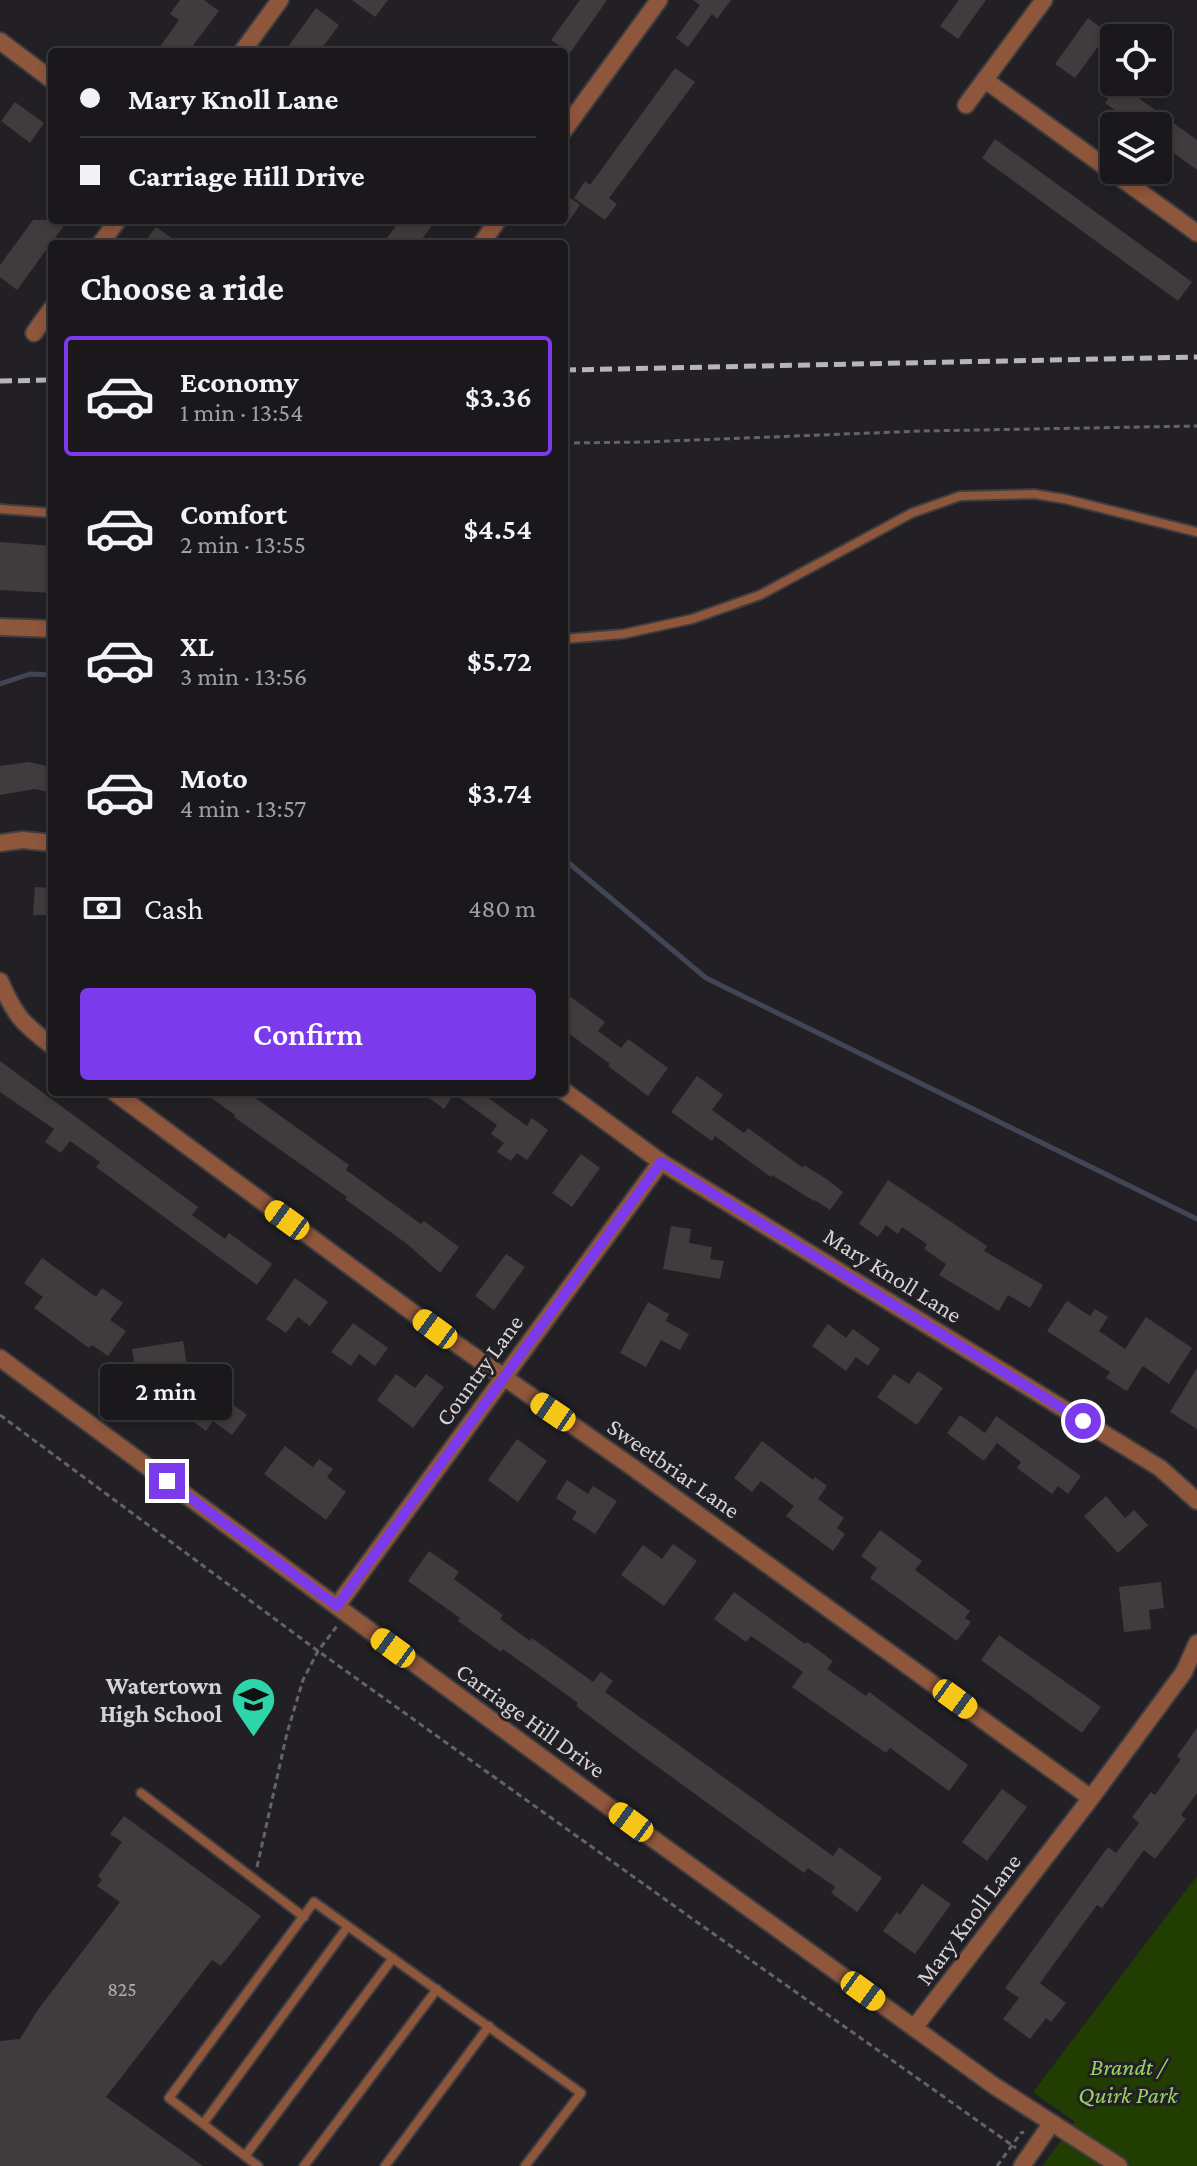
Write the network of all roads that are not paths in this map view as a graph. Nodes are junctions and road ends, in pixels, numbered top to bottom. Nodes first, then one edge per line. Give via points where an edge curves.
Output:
1 (280, 0) edge
2 (659, 0) edge
3 (1044, 0) edge
4 (0, 41) edge
5 (245, 48) edge
6 (48, 77) edge
7 (985, 80) junction
8 (966, 105) dead end
9 (568, 125) edge
10 (1197, 233) edge
11 (48, 314) edge
12 (34, 333) dead end
13 (0, 509) edge
14 (48, 513) edge
15 (1197, 532) edge
16 (0, 627) edge
17 (48, 629) edge
18 (568, 639) edge
19 (0, 843) edge
20 (48, 843) edge
21 (0, 981) edge
22 (48, 1043) edge
23 (568, 1094) edge
24 (119, 1096) edge
25 (661, 1162) junction
26 (0, 1358) edge
27 (503, 1378) junction
28 (1197, 1501) edge
29 (342, 1610) junction
30 (1197, 1643) edge
31 (141, 1793) dead end
32 (1091, 1798) junction
33 (304, 1917) junction
34 (348, 1926) junction
35 (393, 1958) junction
36 (437, 1989) junction
37 (489, 2026) junction
38 (914, 2028) junction
39 (203, 2124) junction
40 (1051, 2124) junction
41 (245, 2156) junction
42 (1025, 2161) edge
43 (258, 2166) edge
44 (304, 2166) edge
45 (385, 2166) edge
46 (525, 2166) edge
47 (1119, 2166) edge

1 - 5 street
2 - 9 street
3 - 7 street
4 - 6 street
7 - 8 street
7 - 10 street
11 - 12 street
13 - 14 lane
15 - 18 lane via 1034,494 960,496 912,513 760,595 678,622
16 - 17 street
19 - 20 street
21 - 22 street via 18,1017
23 - 25 street, Mary Knoll Lane
24 - 27 street, Sweetbriar Lane
25 - 27 street, Country Lane
25 - 28 street, Mary Knoll Lane via 1160,1468
26 - 29 street, Carriage Hill Drive
27 - 29 street, Country Lane
27 - 32 street, Sweetbriar Lane
29 - 38 street, Carriage Hill Drive
30 - 32 street, Mary Knoll Lane via 1184,1672
31 - 33 lane
32 - 38 street, Mary Knoll Lane
33 - 34 lane via 314,1902
33 - 39 lane via 169,2098
34 - 35 lane
34 - 39 lane
35 - 36 lane
35 - 41 lane
36 - 37 lane
36 - 44 lane
37 - 45 lane
37 - 46 lane via 581,2093
38 - 40 street, Carriage Hill Drive
39 - 41 lane
40 - 42 street
40 - 47 street, Carriage Hill Drive
41 - 43 lane

